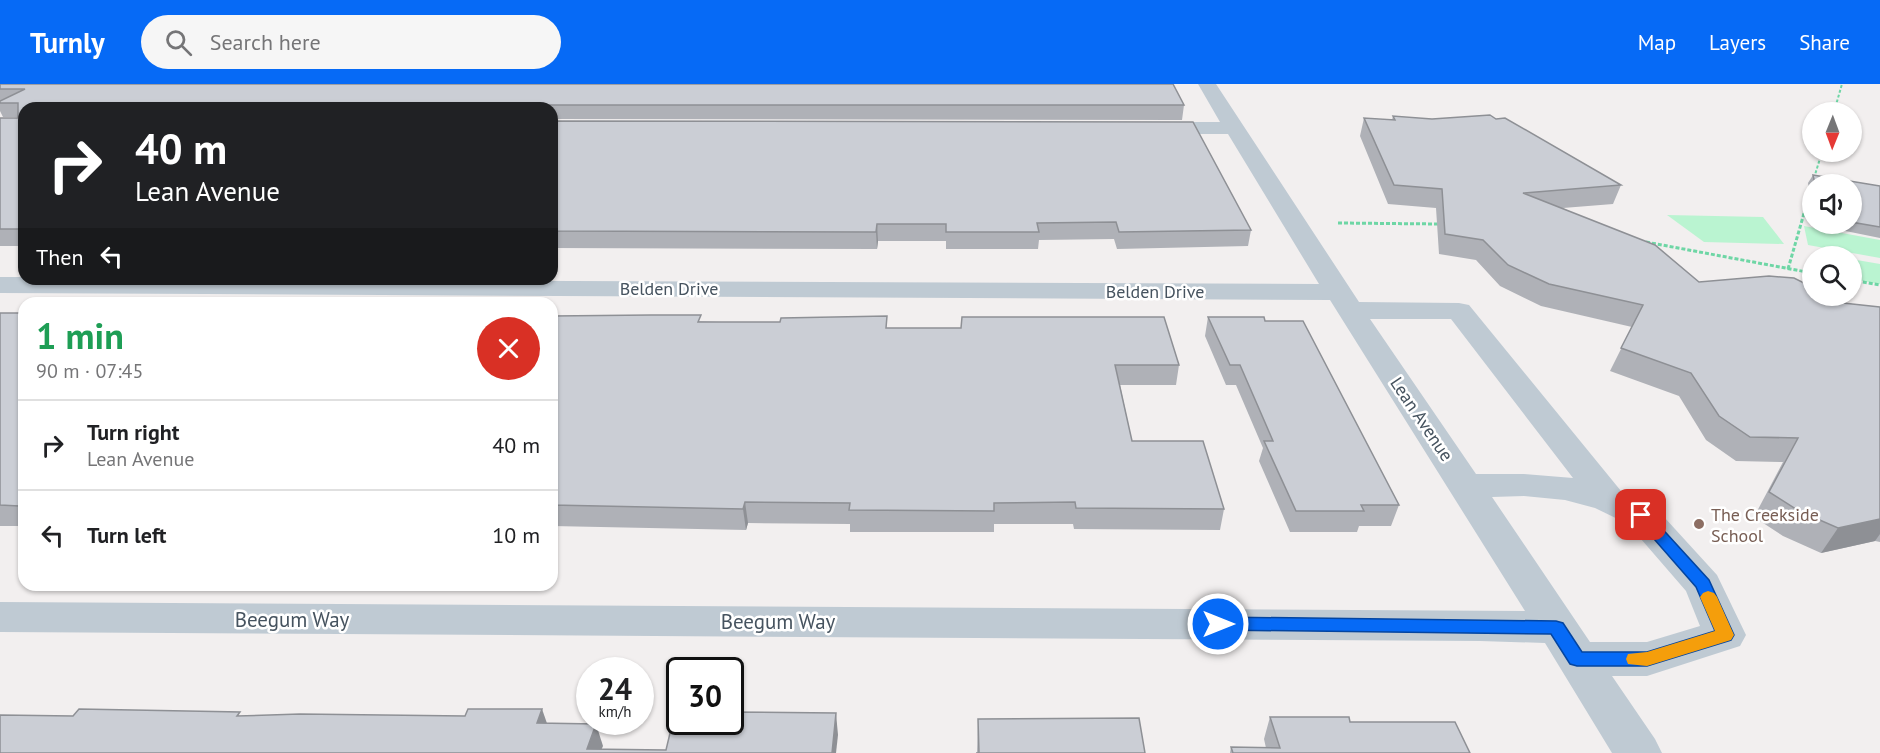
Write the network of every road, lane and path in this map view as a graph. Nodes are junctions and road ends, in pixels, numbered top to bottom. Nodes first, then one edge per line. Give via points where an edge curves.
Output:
1 (1207, 84) edge
2 (1842, 84) edge
3 (1837, 102) edge
4 (1135, 128) edge
5 (1234, 128) junction
6 (1802, 220) edge
7 (1338, 224) dead end
8 (1444, 224) edge
9 (1640, 241) edge
10 (1788, 269) junction
11 (1802, 271) edge
12 (1862, 282) edge
13 (0, 285) edge
14 (1880, 285) edge
15 (1344, 301) junction
16 (1466, 486) junction
17 (1608, 499) junction
18 (0, 617) edge
19 (1567, 643) junction
20 (1638, 753) edge

1 - 5 street, Lean Avenue
2 - 3 path
4 - 5 street
5 - 15 street, Lean Avenue
6 - 10 path
7 - 8 path
9 - 10 path
10 - 11 path
12 - 14 path
13 - 15 street, Belden Drive
15 - 16 street, Lean Avenue
15 - 17 street, Belden Drive via 1459,311
16 - 17 street via 1565,488
16 - 19 street, Lean Avenue
17 - 19 street, Beegum Way via 1641,515 1703,585 1725,635 1647,659
18 - 19 street, Beegum Way via 1480,625
19 - 20 street, Lean Avenue

